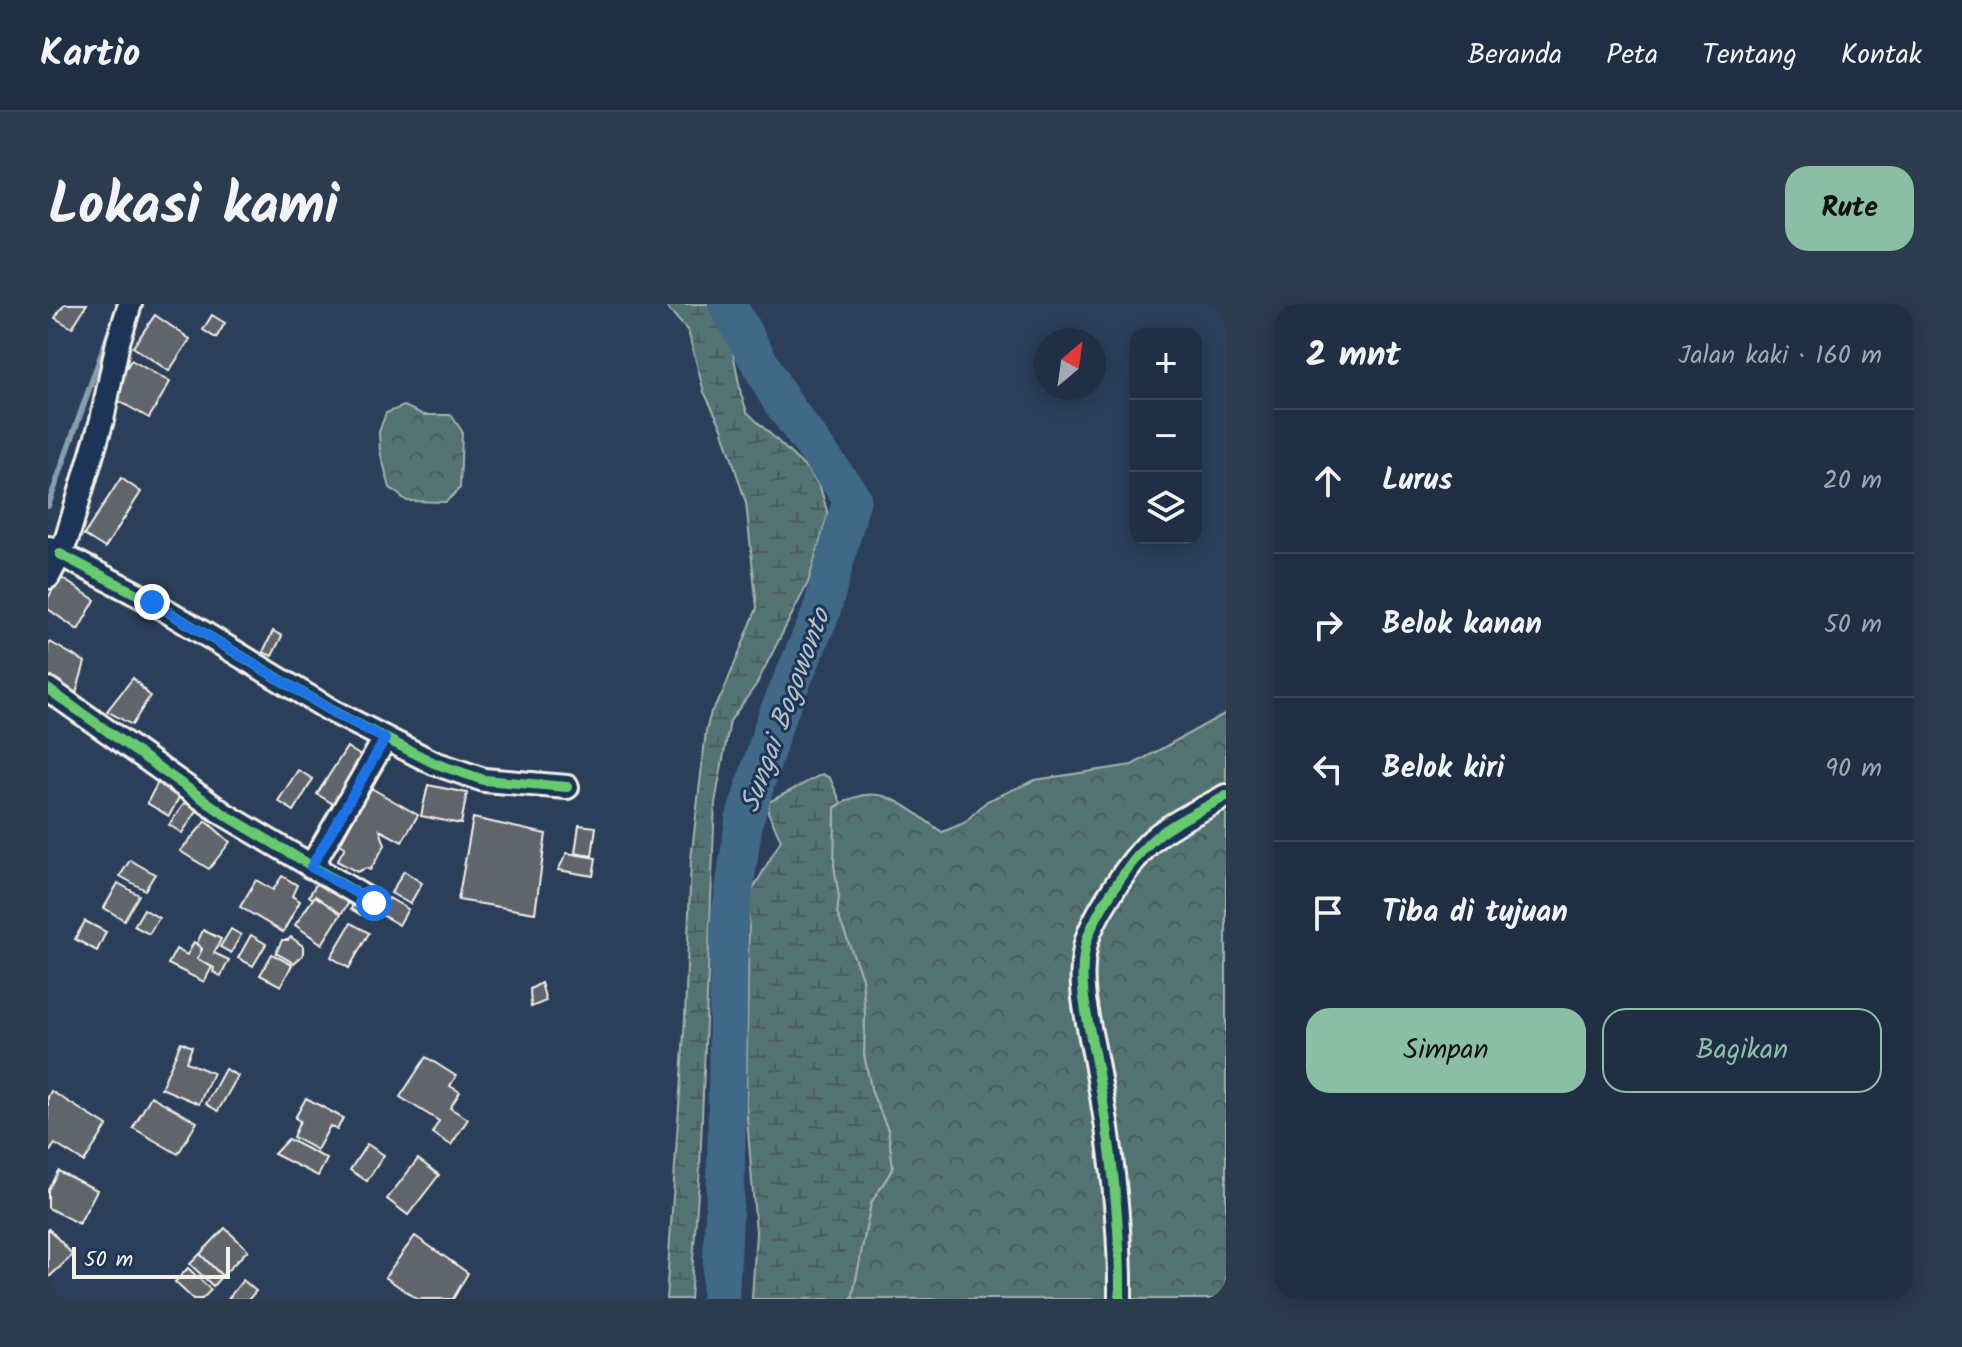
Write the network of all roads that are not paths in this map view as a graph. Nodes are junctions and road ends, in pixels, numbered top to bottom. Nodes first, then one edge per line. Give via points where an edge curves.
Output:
1 (130, 304) edge
2 (54, 551) edge
3 (48, 577) edge
4 (48, 689) edge
5 (385, 739) junction
6 (567, 787) dead end
7 (1226, 796) edge
8 (311, 867) junction
9 (374, 903) dead end
10 (1120, 1299) edge

1 - 2 street via 67,538
2 - 3 street
2 - 5 street via 152,602
4 - 8 street via 224,814
5 - 6 street via 484,780
5 - 8 street
7 - 10 street via 1158,835 1130,864 1085,944 1081,989 1114,1183
8 - 9 street

